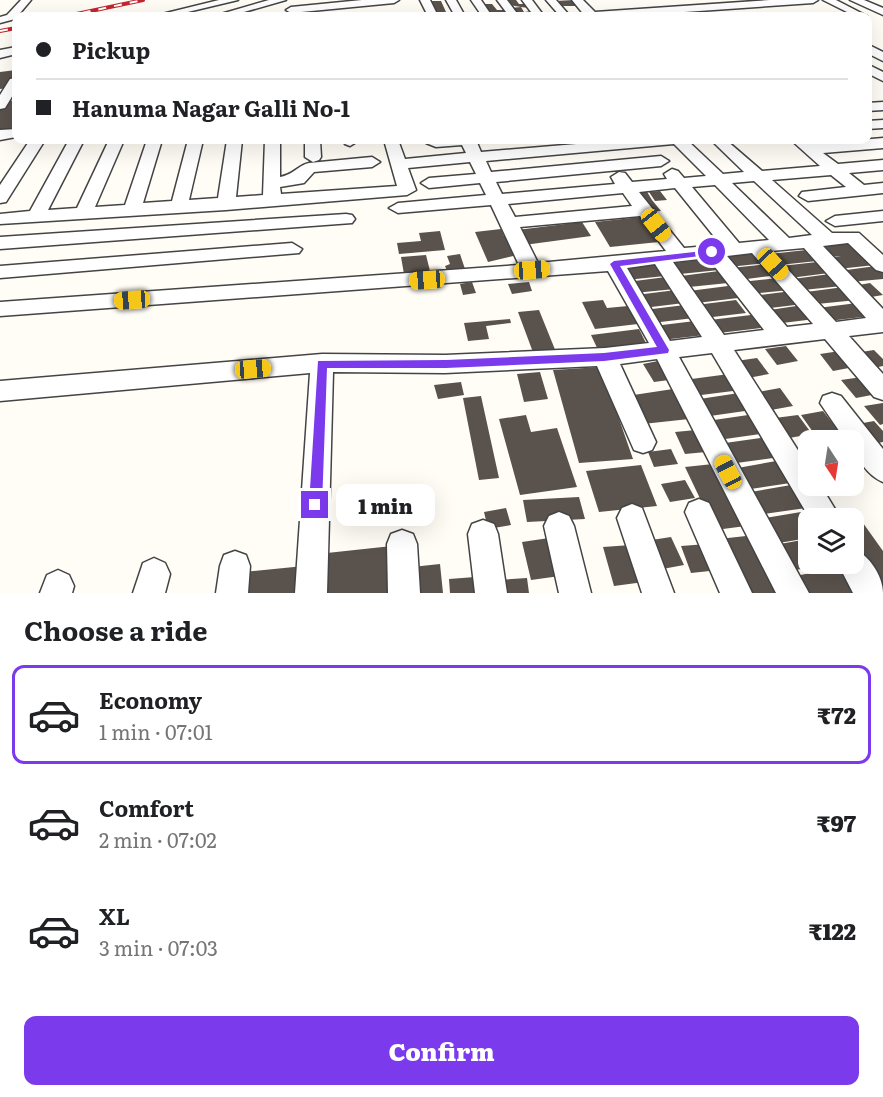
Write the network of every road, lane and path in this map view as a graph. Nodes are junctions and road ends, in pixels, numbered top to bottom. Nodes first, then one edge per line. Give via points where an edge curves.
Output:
1 (26, 0) edge
2 (233, 0) edge
3 (281, 0) edge
4 (394, 0) edge
5 (551, 0) edge
6 (577, 0) edge
7 (602, 0) edge
8 (627, 0) edge
9 (653, 0) edge
10 (676, 0) edge
11 (704, 0) edge
12 (729, 0) edge
13 (828, 0) edge
14 (855, 0) edge
15 (378, 1) edge
16 (779, 1) edge
17 (757, 2) edge
18 (804, 3) edge
19 (353, 4) junction
20 (291, 7) edge
21 (739, 7) junction
22 (716, 8) junction
23 (689, 9) junction
24 (824, 11) dead end
25 (15, 12) edge
26 (178, 12) edge
27 (234, 12) edge
28 (259, 12) edge
29 (353, 12) edge
30 (562, 12) edge
31 (588, 12) edge
32 (615, 12) edge
33 (641, 12) edge
34 (668, 12) joint
35 (774, 12) edge
36 (854, 12) edge
37 (883, 12) edge
38 (34, 144) edge
39 (74, 144) edge
40 (114, 144) edge
41 (153, 144) edge
42 (194, 144) edge
43 (234, 144) edge
44 (272, 144) edge
45 (312, 144) edge
46 (392, 144) edge
47 (470, 144) edge
48 (584, 144) edge
49 (593, 144) edge
50 (646, 144) edge
51 (683, 144) edge
52 (723, 144) edge
53 (804, 144) edge
54 (313, 157) dead end
55 (475, 157) junction
56 (661, 161) junction
57 (372, 162) dead end
58 (399, 164) junction
59 (883, 165) edge
60 (610, 166) junction
61 (834, 169) junction
62 (758, 175) junction
63 (486, 178) junction
64 (718, 178) junction
65 (679, 182) junction
66 (429, 183) dead end
67 (626, 186) junction
68 (883, 188) edge
69 (861, 190) junction
70 (272, 192) junction
71 (808, 196) dead end
72 (0, 198) edge
73 (496, 198) junction
74 (226, 205) junction
75 (179, 207) junction
76 (398, 208) dead end
77 (132, 210) junction
78 (644, 210) junction
79 (82, 214) junction
80 (36, 217) junction
81 (0, 219) edge
82 (346, 219) dead end
83 (880, 219) edge
84 (509, 224) junction
85 (823, 234) junction
86 (8, 242) edge
87 (784, 244) junction
88 (757, 247) junction
89 (292, 249) dead end
90 (735, 250) junction
91 (712, 252) junction
92 (670, 257) junction
93 (0, 263) edge
94 (614, 264) junction
95 (883, 266) edge
96 (532, 270) junction
97 (0, 272) edge
98 (0, 309) edge
99 (883, 324) edge
100 (834, 332) junction
101 (782, 337) junction
102 (718, 344) junction
103 (664, 350) junction
104 (604, 357) junction
105 (322, 363) junction
106 (883, 390) edge
107 (0, 391) edge
108 (832, 403) dead end
109 (644, 442) dead end
110 (883, 470) edge
111 (818, 508) edge
112 (699, 512) dead end
113 (632, 518) dead end
114 (559, 526) dead end
115 (483, 534) dead end
116 (402, 544) dead end
117 (859, 574) edge
118 (311, 593) edge
119 (404, 593) edge
120 (491, 593) edge
121 (575, 593) edge
122 (658, 593) edge
123 (736, 593) edge
124 (793, 593) edge
125 (871, 593) edge

1 - 25 street
2 - 26 street
3 - 27 street
4 - 15 street
5 - 30 street
6 - 31 street
7 - 32 street
8 - 33 street
9 - 34 street
10 - 23 street
11 - 22 street
12 - 21 street
13 - 36 street
14 - 37 street
15 - 19 street
16 - 17 street
16 - 18 street
17 - 21 street
17 - 35 street
18 - 24 street
19 - 20 street
19 - 29 street
20 - 28 street
21 - 22 street
22 - 23 street
23 - 34 street
38 - 72 street
39 - 80 street
40 - 79 street
41 - 77 street
42 - 75 street
43 - 74 street
44 - 70 street
45 - 54 street
46 - 58 street
47 - 55 street
48 - 55 street
49 - 60 street
50 - 56 street
51 - 64 street
52 - 62 street
53 - 61 street
55 - 58 street
55 - 63 street
56 - 60 street
56 - 65 street
57 - 70 street via 309,168 298,179
58 - 70 street via 407,190
59 - 61 street
60 - 63 street
60 - 67 street
61 - 62 street
61 - 69 street
62 - 64 street
62 - 85 street
63 - 66 street
63 - 73 street
64 - 65 street
64 - 87 street
65 - 67 street
65 - 90 street
67 - 73 street
67 - 78 street
68 - 69 street
69 - 71 street
70 - 74 street
73 - 76 street
73 - 84 street
74 - 75 street
75 - 77 street
77 - 79 street
78 - 84 street
78 - 92 street
79 - 80 street
80 - 81 street
82 - 86 street
83 - 85 street
84 - 96 street
85 - 87 street
85 - 95 street via 852,237
85 - 99 street
86 - 93 street
87 - 88 street
88 - 90 street
88 - 100 street
89 - 97 street
90 - 91 street
91 - 92 street
91 - 101 street
92 - 94 street
92 - 102 street
94 - 96 street
94 - 103 street
96 - 98 street
99 - 100 street
100 - 101 street
100 - 106 street
101 - 102 street
102 - 103 street
102 - 111 street
103 - 104 street
103 - 124 street
104 - 105 street via 446,364
104 - 109 street
105 - 107 street
105 - 118 street
108 - 110 street
112 - 123 street
113 - 122 street
114 - 121 street
115 - 120 street
116 - 119 street
117 - 125 street

